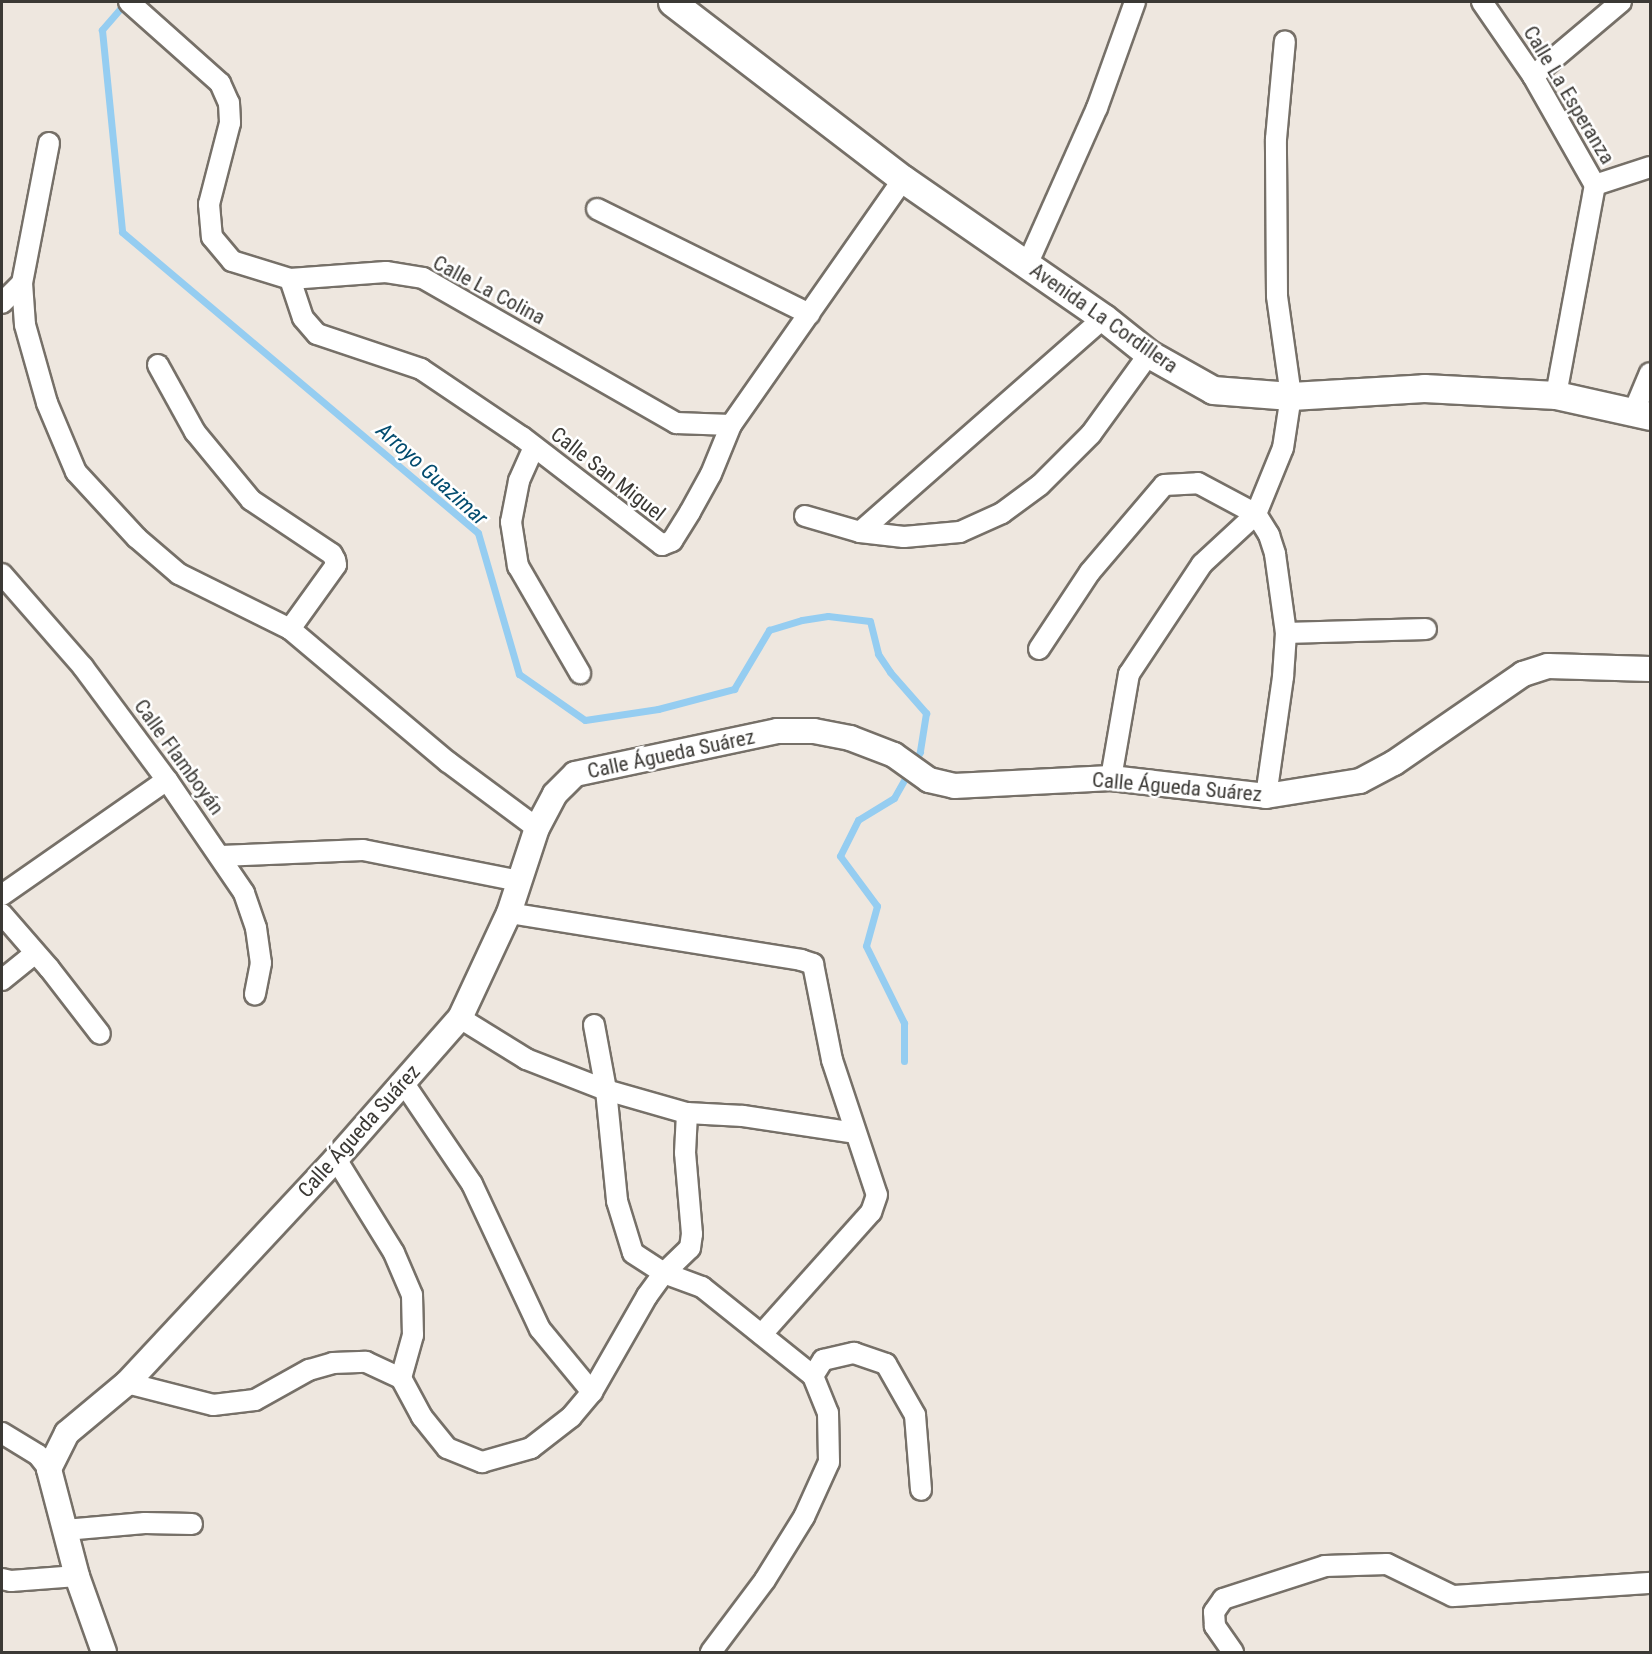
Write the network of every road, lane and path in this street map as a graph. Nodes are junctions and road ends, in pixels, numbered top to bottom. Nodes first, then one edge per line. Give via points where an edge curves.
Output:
1 (129, 2) edge
2 (672, 2) edge
3 (1136, 2) edge
4 (1482, 2) edge
5 (1621, 2) edge
6 (1285, 41) dead end
7 (1533, 76) junction
8 (49, 143) dead end
9 (1650, 167) edge
10 (903, 179) junction
11 (1595, 184) junction
12 (597, 209) dead end
13 (1027, 265) junction
14 (290, 279) junction
15 (22, 283) junction
16 (2, 303) edge
17 (809, 314) junction
18 (1104, 318) junction
19 (1149, 354) junction
20 (158, 365) dead end
21 (1650, 373) edge
22 (1556, 395) junction
23 (1291, 396) junction
24 (1642, 414) edge
25 (731, 425) junction
26 (534, 447) junction
27 (1256, 514) junction
28 (805, 516) dead end
29 (860, 532) junction
30 (2, 574) edge
31 (290, 629) junction
32 (1426, 629) dead end
33 (1286, 633) junction
34 (1039, 649) dead end
35 (1650, 669) edge
36 (580, 673) dead end
37 (1111, 778) junction
38 (167, 780) junction
39 (1266, 796) junction
40 (537, 828) junction
41 (221, 856) junction
42 (520, 881) junction
43 (2, 895) edge
44 (509, 913) junction
45 (2, 914) edge
46 (34, 954) junction
47 (2, 980) edge
48 (255, 994) dead end
49 (460, 1018) junction
50 (594, 1025) dead end
51 (100, 1034) dead end
52 (403, 1082) junction
53 (606, 1090) junction
54 (687, 1113) junction
55 (855, 1133) junction
56 (336, 1159) junction
57 (664, 1273) junction
58 (762, 1334) junction
59 (813, 1376) junction
60 (401, 1378) junction
61 (127, 1383) junction
62 (592, 1392) junction
63 (2, 1433) edge
64 (49, 1469) junction
65 (921, 1490) dead end
66 (192, 1524) dead end
67 (65, 1530) junction
68 (77, 1576) junction
69 (2, 1579) edge
70 (1650, 1583) edge
71 (104, 1653) edge
72 (711, 1653) edge
73 (1233, 1653) edge

1 - 14 street, Calle La Colina via 220,83 229,103 230,123 209,204 212,237 232,261
2 - 10 main road, Avenida La Cordillera
3 - 13 street via 1097,108
4 - 7 street, Calle La Esperanza
5 - 7 street
6 - 23 street via 1276,139 1277,296
7 - 11 street, Calle La Esperanza
8 - 15 street
9 - 11 street
10 - 13 main road, Avenida La Cordillera
10 - 17 street, Calle San Miguel
11 - 22 street
12 - 17 street
13 - 18 main road, Avenida La Cordillera
14 - 25 street, Calle La Colina via 386,272 423,279 676,423
14 - 26 street, Calle San Miguel via 303,318 317,334 420,369
15 - 16 street
15 - 31 street via 25,325 47,403 76,472 137,538 179,574
17 - 25 street, Calle San Miguel
18 - 19 main road, Avenida La Cordillera
18 - 29 street
19 - 23 main road, Avenida La Cordillera via 1212,390
19 - 29 street via 1091,434 1040,485 1002,513 960,532 904,537
20 - 31 street via 195,432 251,500 332,554 336,565
21 - 24 street
22 - 23 main road, Avenida La Cordillera via 1424,388
22 - 24 main road, Avenida La Cordillera
23 - 27 street via 1283,448
25 - 26 street, Calle San Miguel via 690,512 672,541 662,545
26 - 36 street via 519,481 511,522 519,566
27 - 33 street via 1275,554
27 - 34 street via 1198,483 1164,485 1090,572
27 - 37 street via 1203,564 1129,674
28 - 29 street
30 - 38 street, Calle Flamboyán via 83,667
31 - 40 street via 448,762
32 - 33 street
33 - 39 street
35 - 39 street, Calle Águeda Suárez via 1548,666 1523,674 1394,763 1360,781
37 - 39 street, Calle Águeda Suárez
37 - 40 street, Calle Águeda Suárez via 963,786 929,780 894,755 850,738 814,731 777,731 575,774 555,794
38 - 41 street, Calle Flamboyán
38 - 43 street
40 - 42 street, Calle Águeda Suárez
41 - 42 street via 363,850
41 - 48 street, Calle Flamboyán via 244,893 256,928 261,963
42 - 44 street, Calle Águeda Suárez
44 - 49 street, Calle Águeda Suárez
44 - 55 street via 813,964 832,1060
45 - 46 street
46 - 47 street
46 - 51 street
49 - 52 street, Calle Águeda Suárez
49 - 53 street via 526,1059
50 - 53 street
52 - 56 street, Calle Águeda Suárez
52 - 62 street via 472,1184 540,1329
53 - 54 street
53 - 57 street via 617,1201 633,1253
54 - 55 street via 743,1116
54 - 57 street via 690,1248
55 - 58 street via 877,1195 871,1212
56 - 60 street via 394,1253 412,1295 413,1335
56 - 61 street, Calle Águeda Suárez
57 - 58 street via 702,1287
57 - 62 street
58 - 59 street
59 - 65 street via 823,1360 854,1353 886,1364 915,1415
59 - 72 street via 828,1413 829,1462 804,1517 765,1580
60 - 61 street via 366,1362 333,1363 309,1370 255,1400 213,1405
60 - 62 street via 422,1417 447,1448 482,1462 531,1449 571,1417
61 - 64 street, Calle Águeda Suárez via 67,1433
63 - 64 street via 38,1455
64 - 67 street
66 - 67 street via 145,1523
67 - 68 street
68 - 69 street
68 - 71 street
70 - 73 street via 1453,1596 1387,1564 1325,1566 1223,1599 1214,1612 1215,1626

